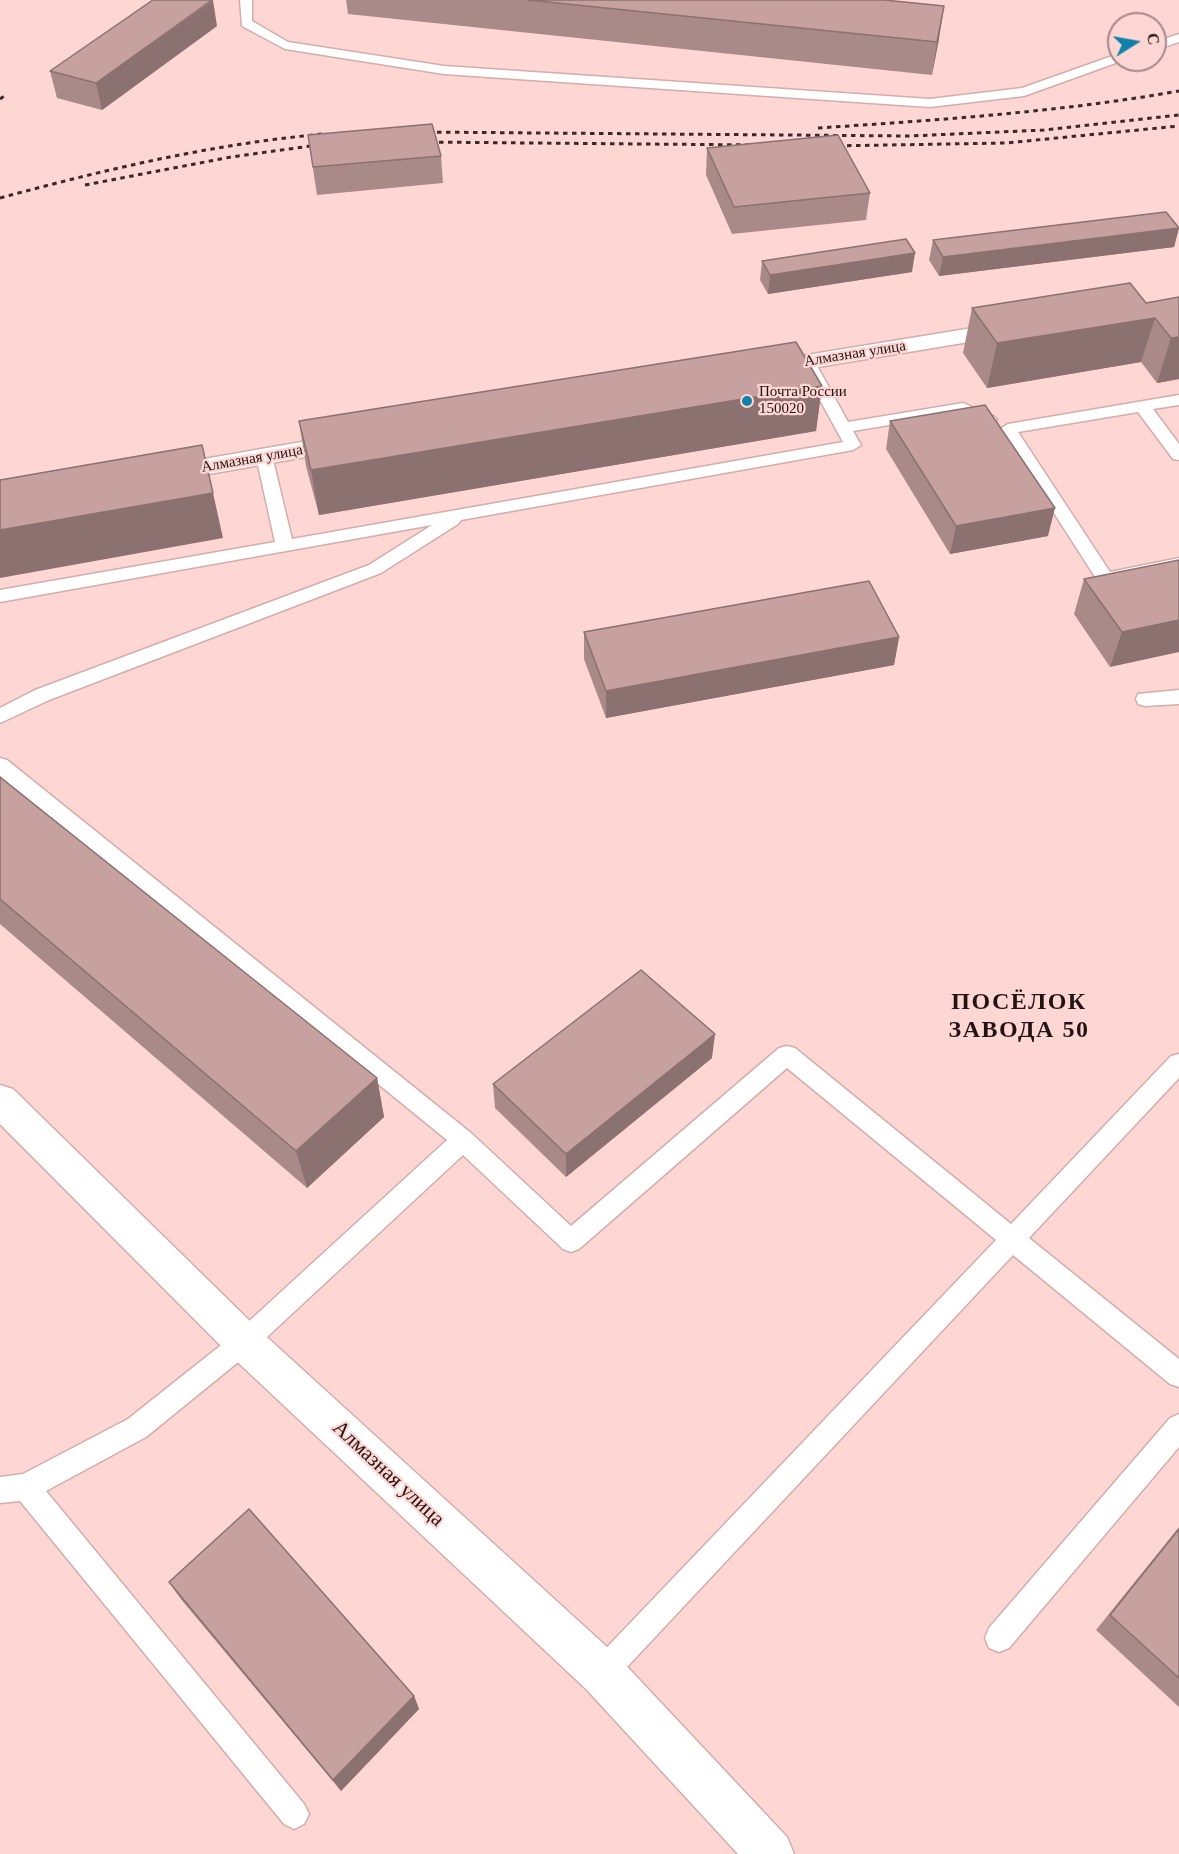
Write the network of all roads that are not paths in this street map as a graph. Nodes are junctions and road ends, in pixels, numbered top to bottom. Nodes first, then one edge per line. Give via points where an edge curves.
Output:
1 (246, 0) edge
2 (1107, 62) edge
3 (1028, 326) edge
4 (807, 361) junction
5 (736, 374) edge
6 (1179, 400) edge
7 (1142, 406) junction
8 (843, 428) junction
9 (1008, 429) junction
10 (370, 438) edge
11 (1179, 455) edge
12 (264, 456) junction
13 (138, 479) edge
14 (462, 514) junction
15 (285, 546) junction
16 (1179, 564) edge
17 (0, 596) edge
18 (1179, 697) edge
19 (1145, 699) dead end
20 (0, 716) edge
21 (0, 765) edge
22 (1175, 1074) edge
23 (0, 1100) edge
24 (463, 1140) junction
25 (1012, 1239) junction
26 (244, 1342) junction
27 (1179, 1375) edge
28 (1179, 1427) edge
29 (13, 1488) edge
30 (999, 1638) dead end
31 (602, 1673) junction
32 (294, 1814) dead end
33 (770, 1854) edge

1 - 2 lane via 246,22 285,45 444,70 930,103 1024,92
3 - 4 street, Алмазная улица
4 - 5 street, Алмазная улица
4 - 8 lane
6 - 7 lane
7 - 9 lane
7 - 11 lane
8 - 9 lane via 963,408
8 - 14 lane via 853,445
9 - 16 lane via 1106,579
10 - 12 street, Алмазная улица
12 - 13 street, Алмазная улица
12 - 15 lane
14 - 15 lane
14 - 20 lane via 375,569 42,695
15 - 17 lane
18 - 19 lane
21 - 24 lane
22 - 25 lane
23 - 26 street, Алмазная улица
24 - 25 lane via 571,1241 787,1055
24 - 26 lane
25 - 27 lane
25 - 31 lane
26 - 29 lane via 137,1428
26 - 31 street, Алмазная улица
28 - 30 lane
29 - 32 lane
31 - 33 street, Алмазная улица

